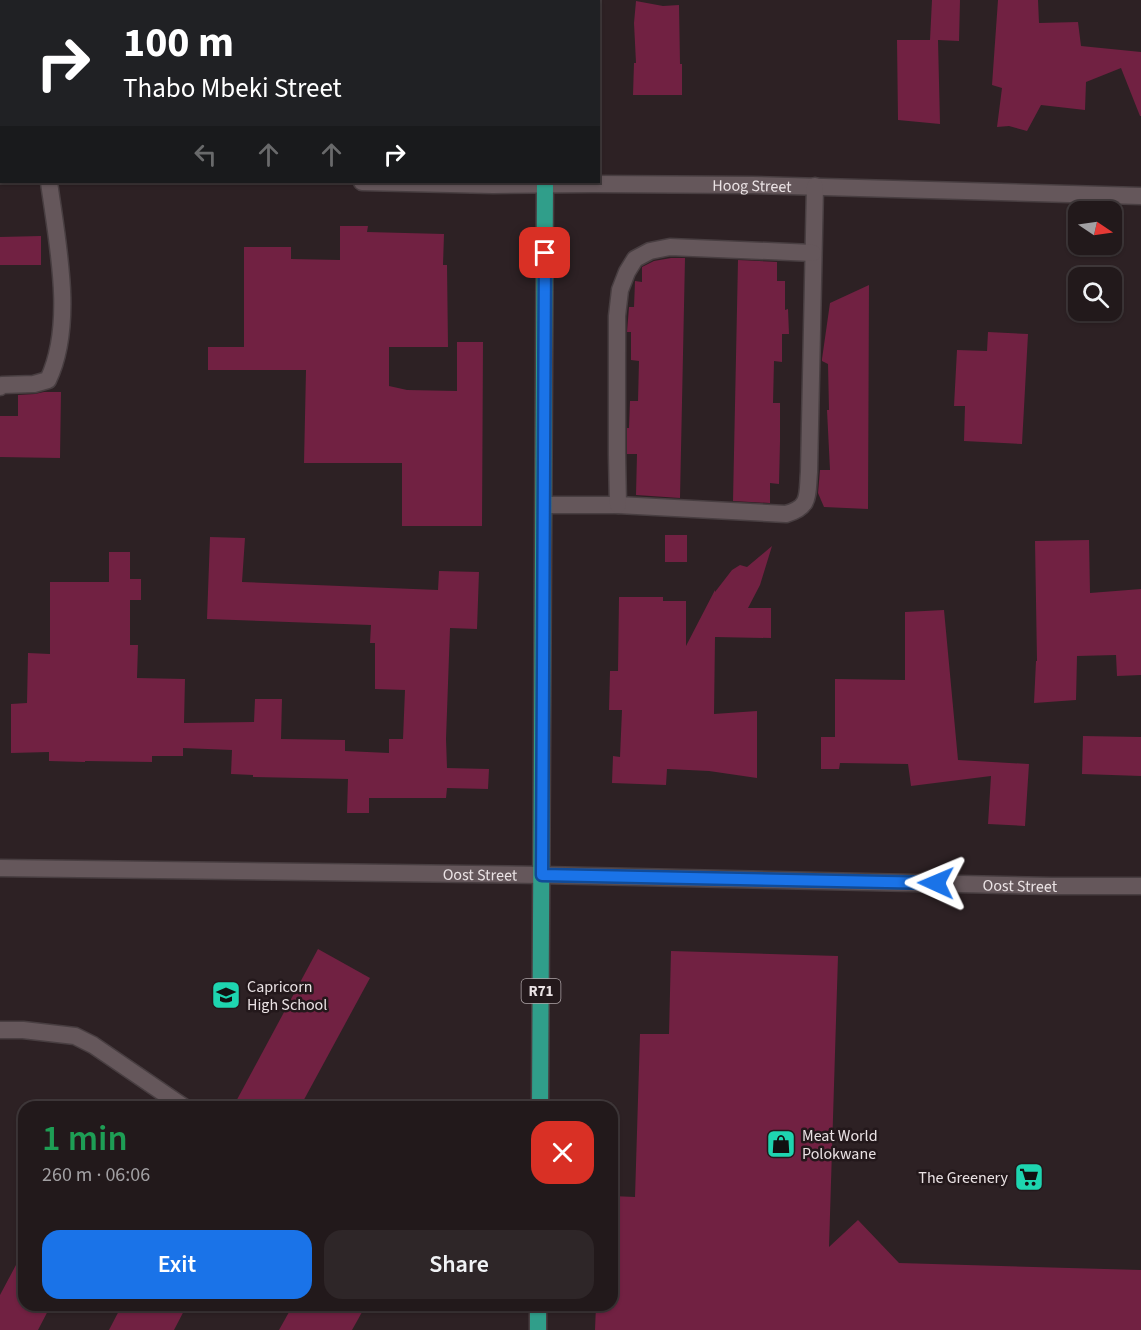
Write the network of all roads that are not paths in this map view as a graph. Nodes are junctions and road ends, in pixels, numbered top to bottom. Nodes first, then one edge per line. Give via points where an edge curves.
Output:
1 (49, 183) edge
2 (545, 183) edge
3 (815, 186) junction
4 (1141, 196) edge
5 (813, 253) junction
6 (0, 387) edge
7 (544, 505) junction
8 (618, 506) junction
9 (0, 868) edge
10 (542, 875) junction
11 (1141, 886) edge
12 (0, 1030) edge
13 (174, 1101) edge
14 (540, 1101) edge
15 (538, 1311) edge
16 (538, 1330) edge

1 - 6 street via 63,293 53,370 48,380
2 - 3 street, Hoog Street
2 - 7 main road, R71
3 - 4 street, Hoog Street
3 - 5 street
5 - 8 street via 670,247 650,251 635,260 620,290 617,316
5 - 8 street via 809,472 804,504 786,514
7 - 8 street
7 - 10 main road, R71
9 - 10 street, Oost Street
10 - 11 street, Oost Street
10 - 14 main road, R71
12 - 13 street via 75,1036
15 - 16 main road

